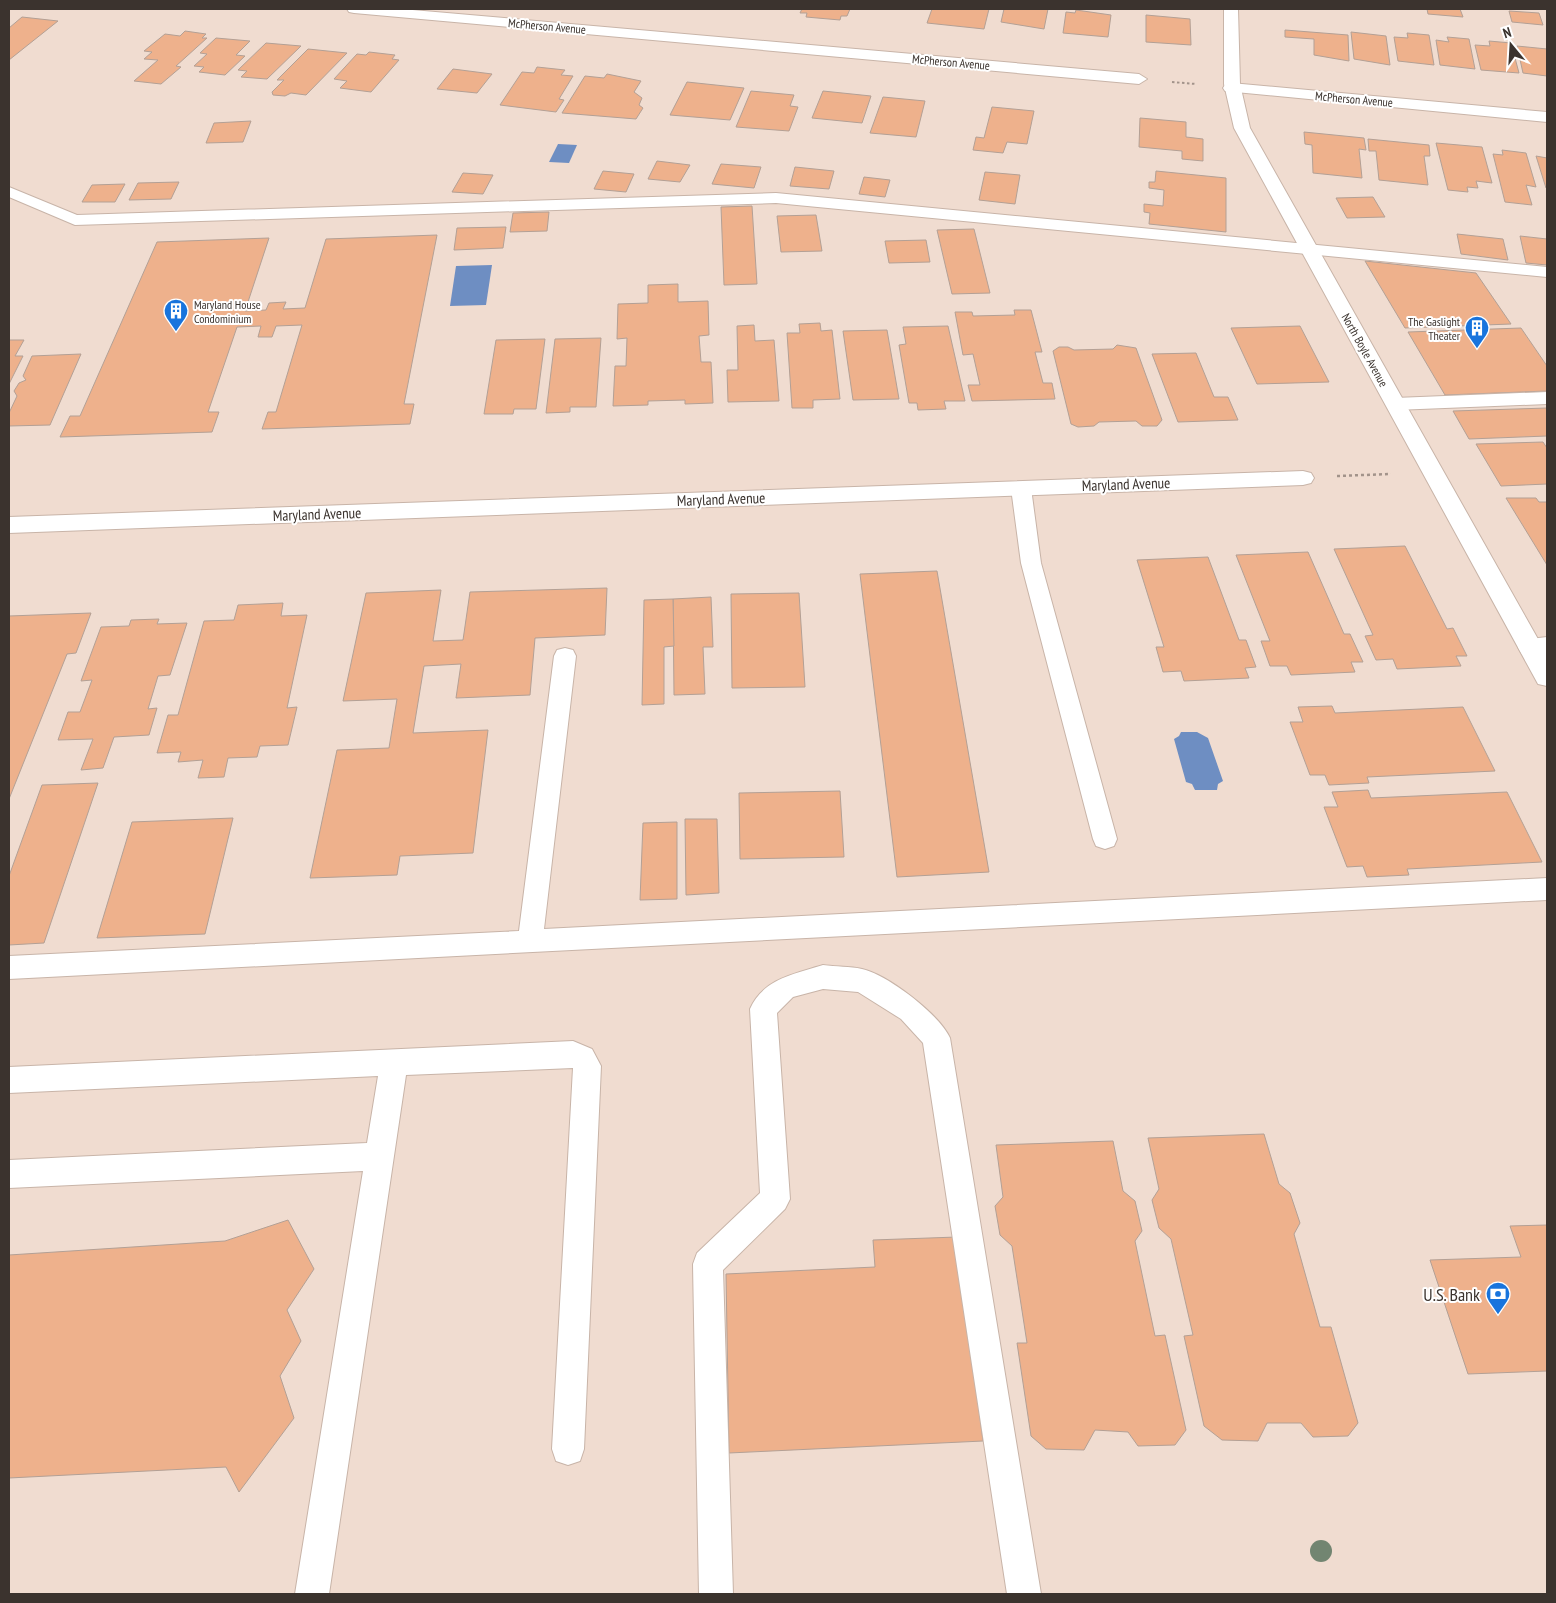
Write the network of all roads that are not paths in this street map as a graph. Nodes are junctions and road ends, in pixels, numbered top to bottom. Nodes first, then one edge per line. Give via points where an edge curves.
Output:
1 (354, 9) edge
2 (1231, 9) edge
3 (1139, 78) road end
4 (1231, 88) junction
5 (1547, 117) edge
6 (9, 192) edge
7 (1309, 249) junction
8 (1547, 272) edge
9 (1547, 398) edge
10 (1395, 404) junction
11 (1303, 478) road end
12 (1021, 488) junction
13 (9, 525) edge
14 (1539, 647) edge
15 (565, 656) dead end
16 (1547, 676) edge
17 (1105, 839) dead end
18 (1547, 889) edge
19 (530, 941) junction
20 (9, 968) edge
21 (394, 1062) junction
22 (9, 1080) edge
23 (379, 1156) junction
24 (9, 1174) edge
25 (568, 1449) dead end
26 (312, 1594) edge
27 (716, 1594) edge
28 (1024, 1594) edge

1 - 3 street, McPherson Avenue
2 - 4 street, North Boyle Avenue
4 - 5 street, McPherson Avenue
4 - 7 street, North Boyle Avenue via 1242,128
6 - 7 lane via 75,220 776,198
7 - 8 lane
7 - 10 street, North Boyle Avenue
9 - 10 lane
10 - 14 street, North Boyle Avenue
11 - 12 street, Maryland Avenue
12 - 13 street, Maryland Avenue
12 - 17 lane via 1031,563
14 - 16 street, North Boyle Avenue
15 - 19 lane
18 - 19 lane
19 - 20 lane
21 - 22 lane
21 - 23 lane
21 - 25 lane via 573,1054 582,1058 587,1066
23 - 24 lane
23 - 26 lane
27 - 28 lane via 708,1264 775,1199 763,1009 785,988 823,977 862,981 910,1010 936,1038

